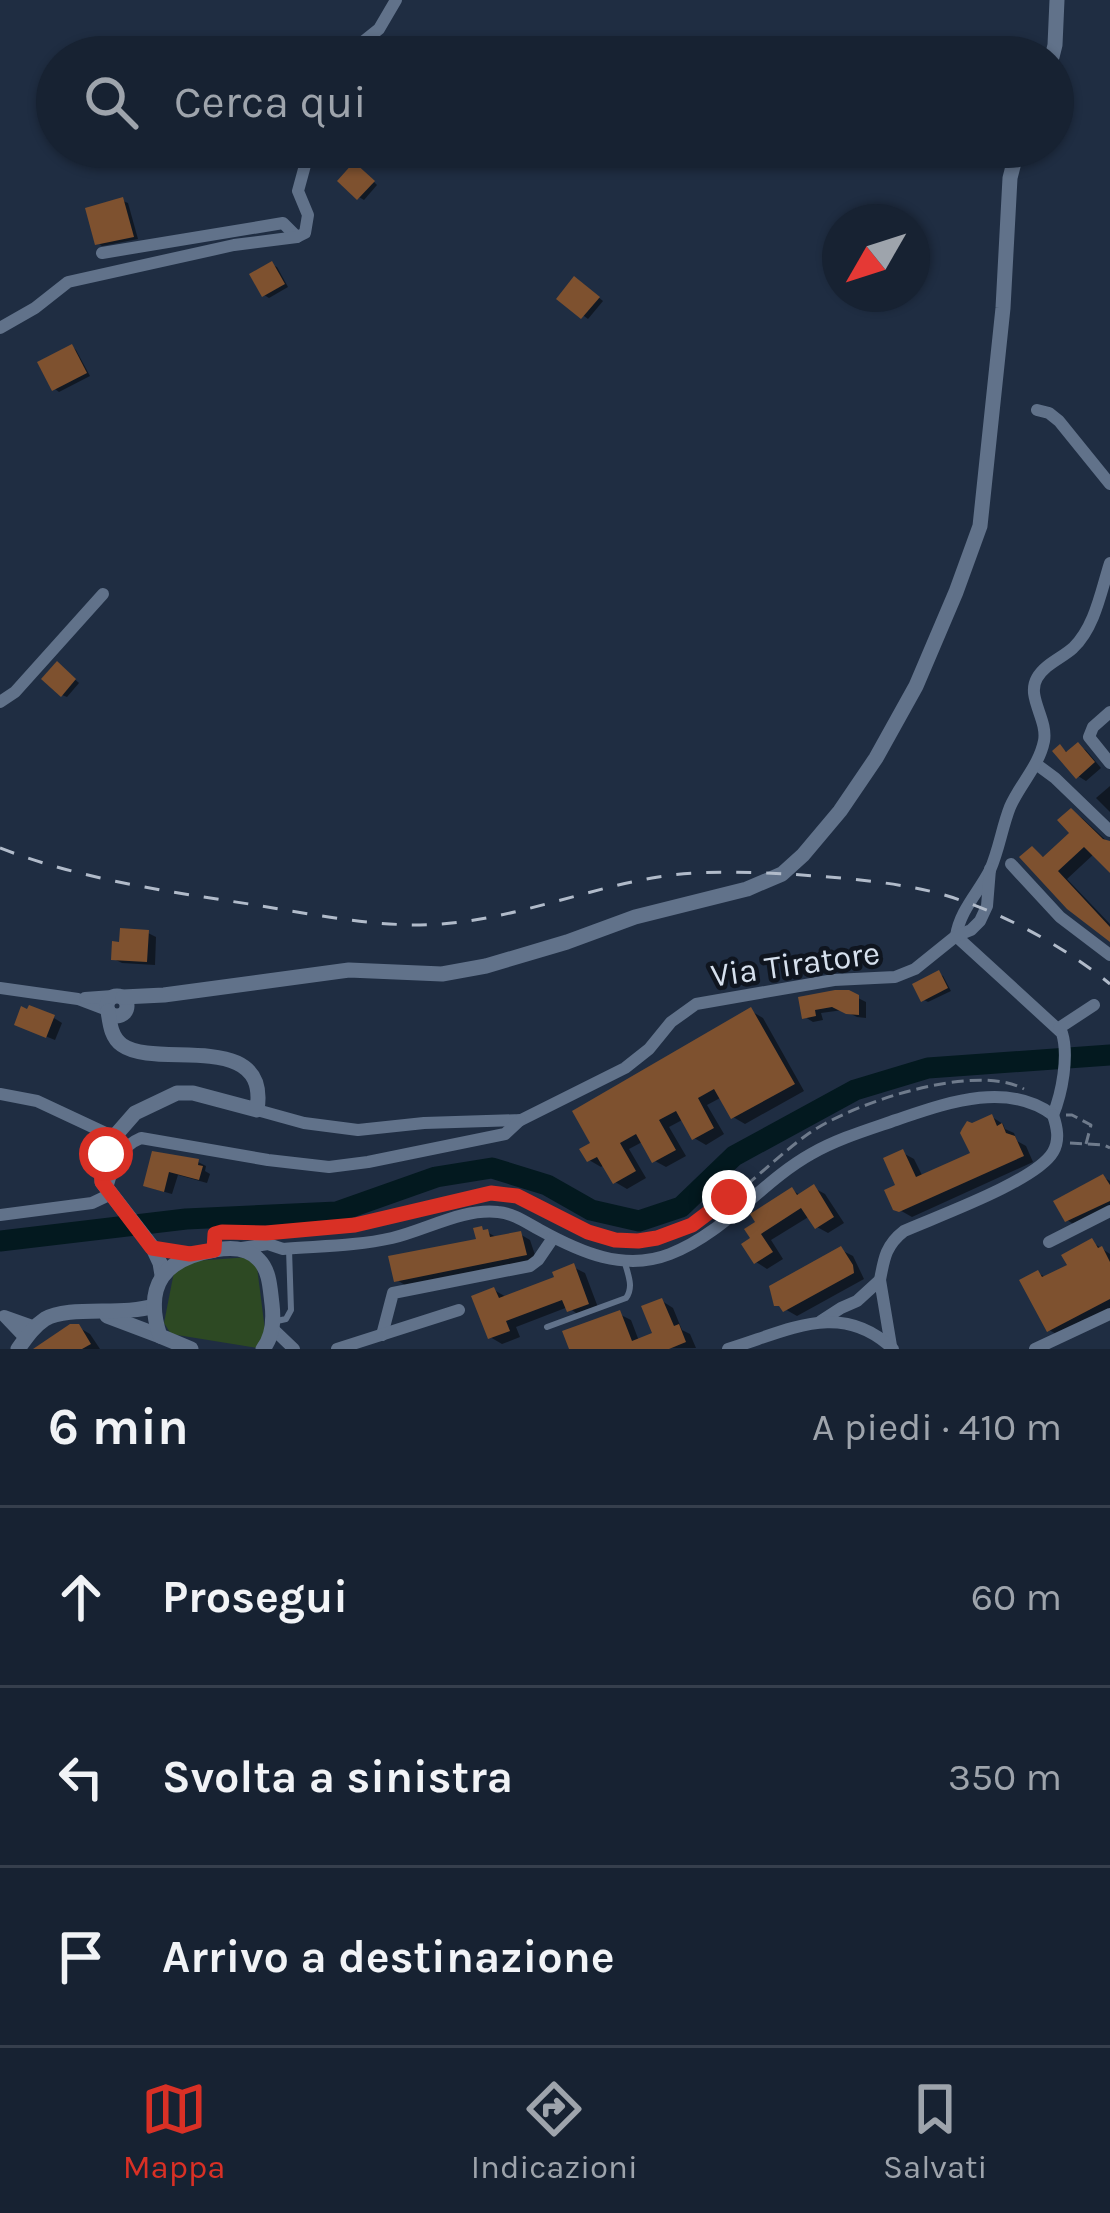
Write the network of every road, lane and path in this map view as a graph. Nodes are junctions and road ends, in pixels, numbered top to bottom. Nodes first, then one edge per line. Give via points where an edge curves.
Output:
1 (396, 0) edge
2 (1057, 0) edge
3 (370, 36) edge
4 (1055, 36) edge
5 (304, 168) edge
6 (1013, 168) edge
7 (297, 237) junction
8 (102, 253) dead end
9 (0, 328) edge
10 (1037, 410) dead end
11 (1110, 484) edge
12 (1110, 563) edge
13 (104, 593) dead end
14 (0, 702) edge
15 (1110, 712) edge
16 (1110, 763) edge
17 (1036, 764) junction
18 (1110, 831) edge
19 (1011, 864) dead end
20 (990, 869) junction
21 (978, 923) junction
22 (956, 936) junction
23 (1110, 955) edge
24 (983, 961) junction
25 (0, 988) edge
26 (1094, 1005) dead end
27 (117, 1007) junction
28 (1059, 1028) junction
29 (0, 1094) edge
30 (1026, 1102) junction
31 (257, 1110) junction
32 (1053, 1115) junction
33 (521, 1120) junction
34 (114, 1136) junction
35 (1056, 1143) junction
36 (1086, 1144) junction
37 (1110, 1148) edge
38 (113, 1196) junction
39 (1110, 1211) edge
40 (1, 1214) edge
41 (553, 1238) junction
42 (1049, 1242) dead end
43 (152, 1248) junction
44 (236, 1249) junction
45 (286, 1249) junction
46 (214, 1250) junction
47 (190, 1254) junction
48 (625, 1261) junction
49 (265, 1267) junction
50 (162, 1275) junction
51 (880, 1280) junction
52 (850, 1304) junction
53 (154, 1306) junction
54 (459, 1310) dead end
55 (98, 1312) junction
56 (2, 1314) edge
57 (1110, 1314) edge
58 (819, 1322) junction
59 (847, 1322) junction
60 (273, 1325) junction
61 (547, 1327) dead end
62 (382, 1334) junction
63 (160, 1336) junction
64 (24, 1342) edge
65 (892, 1348) edge
66 (191, 1349) edge
67 (263, 1349) edge
68 (294, 1349) edge
69 (337, 1349) edge
70 (728, 1349) edge
71 (1035, 1349) edge

1 - 3 street
2 - 4 street
5 - 7 street via 298,191 308,215
6 - 27 street via 980,526 916,686 876,758 803,855 747,889 486,965 442,974 349,970
7 - 8 street via 283,223
7 - 9 street via 68,282
10 - 11 street via 1059,421
12 - 17 street, Via Tiratore via 1084,635 1034,685 1045,734
13 - 14 street
15 - 16 street via 1089,737
17 - 18 street
17 - 20 street, Via Tiratore via 1011,806
19 - 23 street
20 - 21 street, Via Tiratore
20 - 22 street, Via Tiratore
21 - 22 street, Via Tiratore
21 - 24 street
22 - 24 street
22 - 33 street, Via Tiratore via 896,977 696,1004 639,1058
24 - 28 street
25 - 27 street
26 - 28 street
27 - 31 street via 113,1036 128,1049 214,1055 240,1065 256,1086
28 - 32 street via 1065,1045
29 - 34 street via 37,1101
30 - 32 street
30 - 46 path via 1022,1086 970,1081 875,1102 810,1132 705,1217 657,1238 615,1240 517,1196 491,1193 355,1225 222,1232
30 - 48 street via 955,1100 857,1133 808,1155 692,1244
31 - 33 street, Via Tiratore via 358,1130
31 - 34 street via 177,1093 135,1113
32 - 35 street
32 - 36 path via 1091,1125
33 - 38 street, Via Tiratore via 505,1134 329,1167 141,1138 121,1152
34 - 38 street via 101,1170
35 - 36 path
35 - 51 street via 1021,1179 891,1240
36 - 37 path
38 - 40 street
38 - 43 street
39 - 42 street
41 - 45 street via 496,1211 386,1239
41 - 48 street
41 - 62 street via 530,1266 393,1293
43 - 47 street
43 - 50 street
44 - 45 street
44 - 46 street
44 - 49 street
45 - 49 street
45 - 60 lane via 291,1310
46 - 47 street
47 - 50 street
48 - 61 lane via 626,1298
49 - 60 street
50 - 53 street
51 - 52 street
51 - 65 street
52 - 58 street
52 - 59 street
53 - 55 street
53 - 63 street
54 - 62 street
55 - 63 street
55 - 64 street via 56,1315
56 - 64 street
57 - 71 street
58 - 59 street
58 - 70 street
59 - 65 street
60 - 67 street
60 - 68 street
62 - 69 street
63 - 66 street

